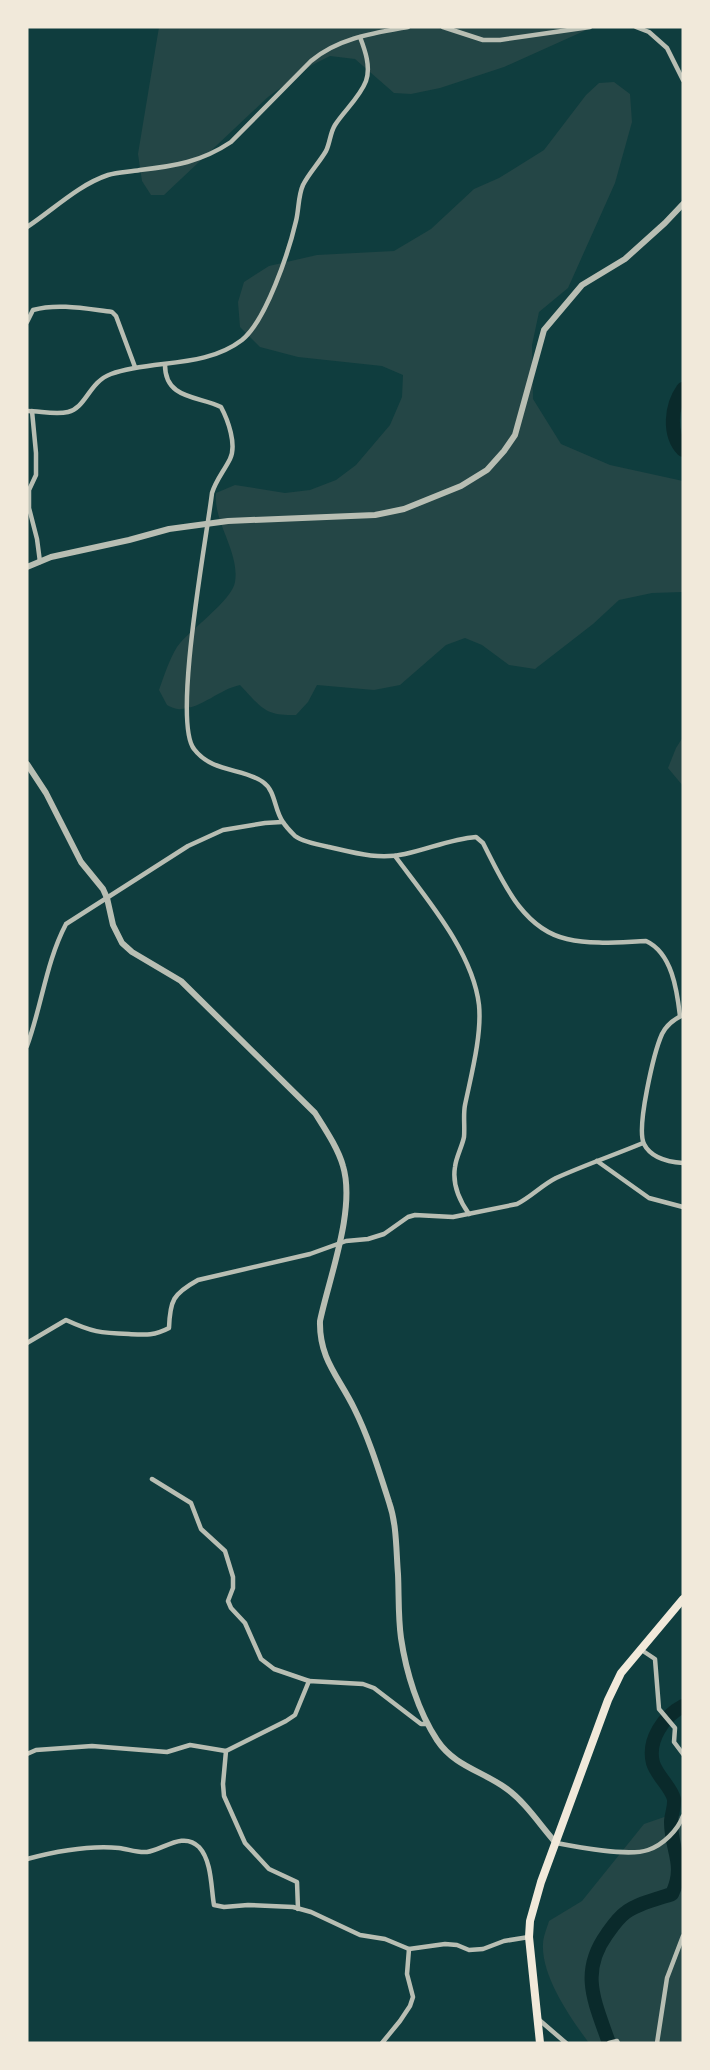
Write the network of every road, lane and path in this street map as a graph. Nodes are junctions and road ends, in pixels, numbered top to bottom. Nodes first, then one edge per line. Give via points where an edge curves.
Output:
1 (408, 27) edge
2 (442, 27) edge
3 (590, 27) edge
4 (636, 27) edge
5 (360, 37) junction
6 (683, 80) edge
7 (683, 204) edge
8 (27, 227) edge
9 (27, 322) edge
10 (165, 365) junction
11 (135, 367) junction
12 (29, 411) edge
13 (208, 523) junction
14 (40, 562) junction
15 (27, 567) edge
16 (28, 768) edge
17 (282, 822) junction
18 (395, 855) junction
19 (107, 898) junction
20 (681, 1016) edge
21 (27, 1046) edge
22 (643, 1143) junction
23 (597, 1161) junction
24 (683, 1163) edge
25 (683, 1207) edge
26 (469, 1214) junction
27 (338, 1244) junction
28 (27, 1343) edge
29 (152, 1479) dead end
30 (683, 1599) edge
31 (640, 1649) junction
32 (309, 1681) junction
33 (428, 1724) junction
34 (226, 1751) junction
35 (27, 1754) edge
36 (683, 1754) edge
37 (683, 1815) edge
38 (556, 1843) junction
39 (27, 1859) edge
40 (298, 1909) junction
41 (683, 1935) edge
42 (529, 1937) junction
43 (409, 1949) junction
44 (537, 2018) junction
45 (382, 2043) edge
46 (540, 2043) edge
47 (566, 2043) edge
48 (657, 2043) edge

1 - 5 street
2 - 3 street via 483,40
4 - 6 street via 649,32 667,48
5 - 8 street via 324,50 218,151 189,162 109,175 82,188
5 - 10 street via 368,66 367,79 333,128 328,148 303,185 292,237 257,322 241,340 225,350
7 - 13 street via 625,259 582,285 544,330 515,435 487,470 461,486 404,509 375,515
9 - 11 street via 33,310 43,307 112,312
10 - 11 street
10 - 13 street via 170,382 182,394 221,407 230,430 232,455 214,483
11 - 12 street via 99,380 72,411
12 - 14 street via 36,453 29,508
13 - 14 street
13 - 17 street via 190,655 188,737 203,758 264,782
14 - 15 street
16 - 19 street via 59,816 81,862
17 - 18 street via 297,837 320,845 371,856
17 - 19 street via 223,830 188,846
18 - 20 street via 476,837 512,897 531,921 546,931 563,939 646,941 656,945 668,966
18 - 26 street via 438,914 475,985 479,1006 476,1043 464,1106 464,1135 455,1167 456,1190
19 - 21 street via 66,924 50,962
19 - 27 street via 113,926 122,943 181,981 315,1113 343,1166 345,1216
20 - 22 street via 668,1024 662,1034 650,1075
22 - 23 street
22 - 24 street via 660,1159
23 - 25 street via 649,1198
23 - 26 street via 553,1180 517,1204
26 - 27 street via 416,1215 384,1234
27 - 28 street via 198,1280 182,1289 170,1306 169,1329 157,1335 102,1334 66,1320
27 - 33 street via 320,1337 334,1375 368,1438 390,1505 395,1527 401,1638
29 - 32 street via 191,1503 201,1529 225,1551 233,1577 228,1601 245,1623 261,1659 274,1669
30 - 31 main road
31 - 36 street via 655,1659 659,1709 675,1728 674,1742
31 - 38 main road via 621,1673 608,1700
32 - 33 street via 363,1684 421,1724
32 - 34 street via 295,1715
33 - 38 street via 454,1758 506,1788
34 - 35 street via 190,1745 167,1752 92,1746 36,1749
34 - 40 street via 224,1796 244,1843 269,1869 297,1882
37 - 38 street via 679,1827 658,1846 646,1851 622,1852
38 - 42 main road via 537,1895
39 - 40 street via 90,1848 148,1852 175,1841 188,1842 198,1846 207,1859 214,1905
40 - 43 street via 360,1935
41 - 48 street via 667,1978
42 - 43 street via 483,1949 445,1944
42 - 44 main road
43 - 45 street via 406,1974 413,1997
44 - 46 main road
44 - 47 street

